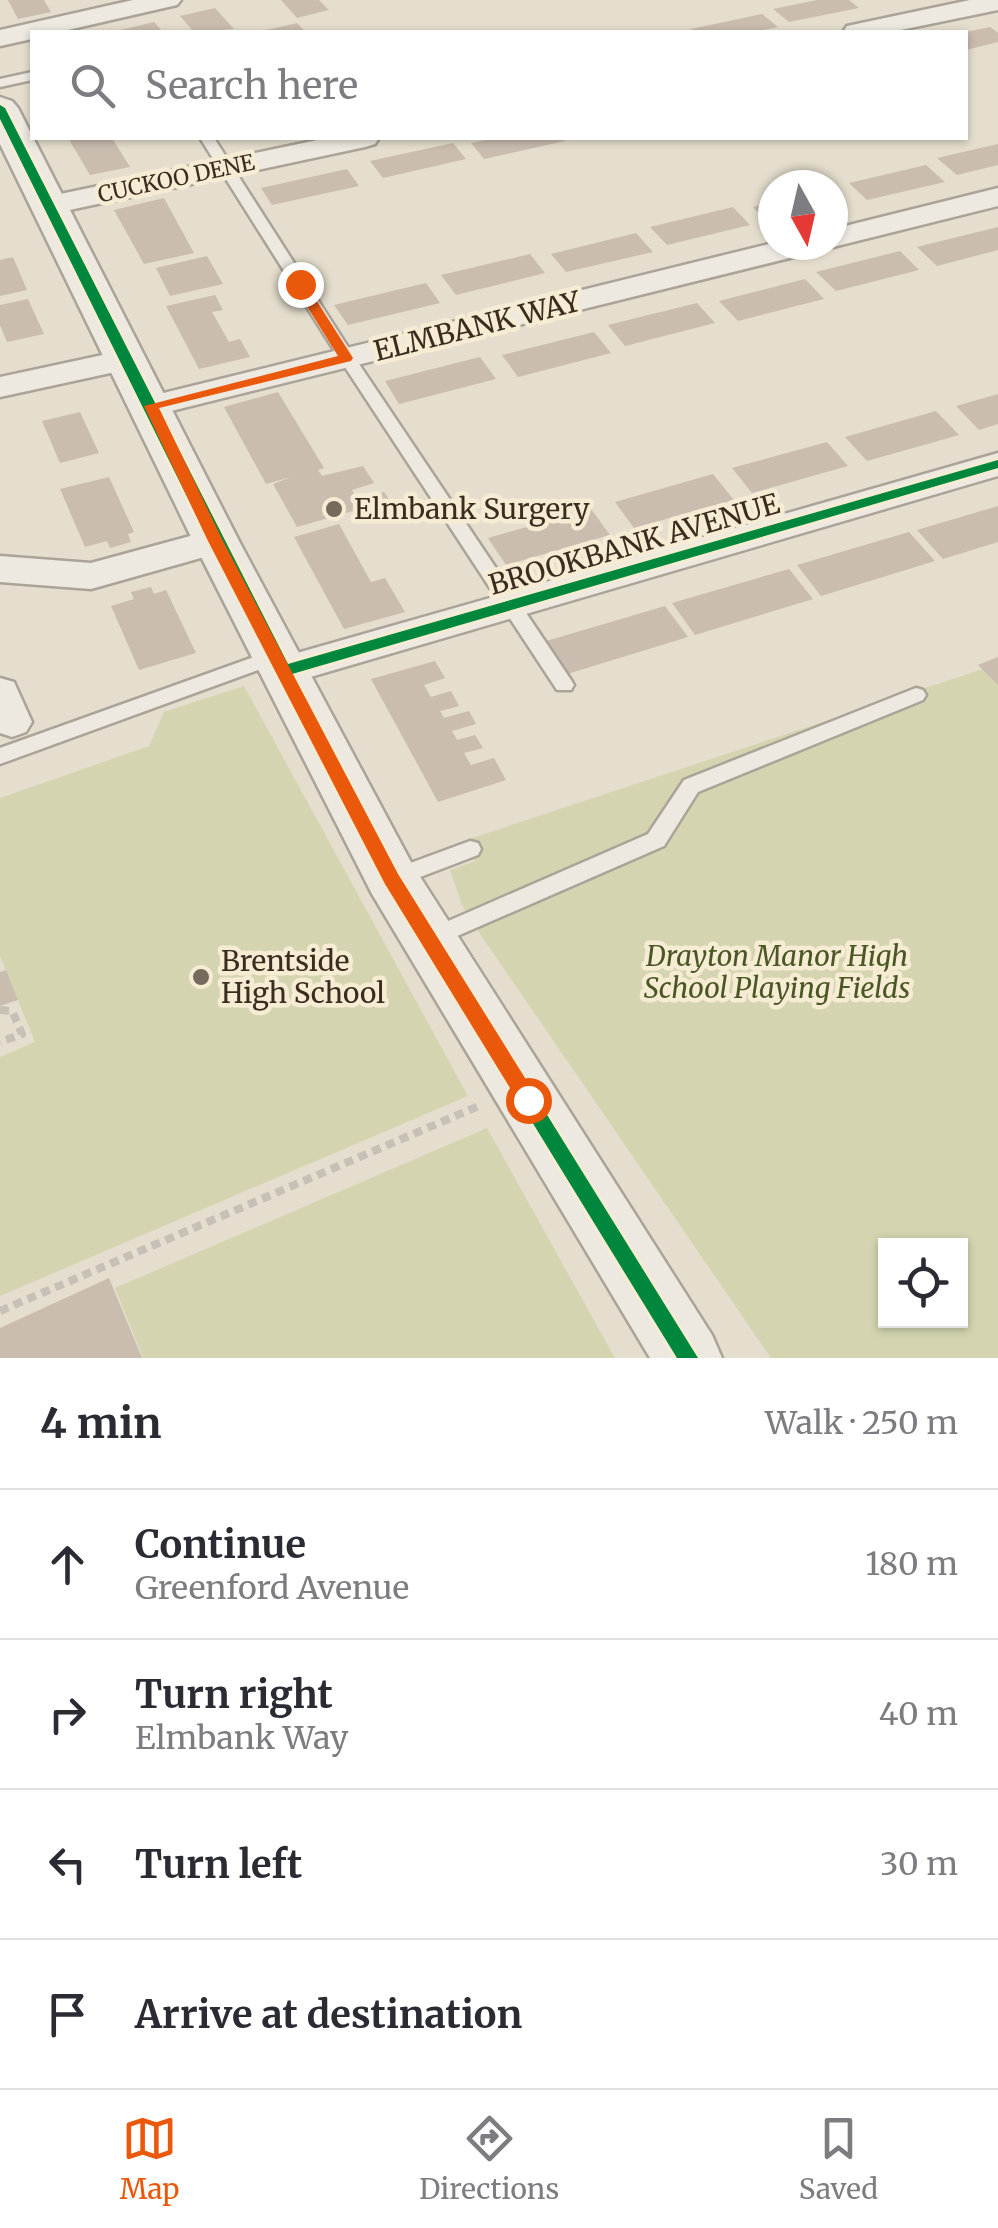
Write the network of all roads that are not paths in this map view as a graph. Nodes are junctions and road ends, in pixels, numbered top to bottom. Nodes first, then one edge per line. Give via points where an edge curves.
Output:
1 (168, 0) edge
2 (998, 2) edge
3 (35, 30) edge
4 (865, 30) edge
5 (30, 31) edge
6 (0, 38) edge
7 (30, 76) edge
8 (0, 83) edge
9 (0, 108) edge
10 (208, 140) edge
11 (355, 140) edge
12 (226, 167) junction
13 (998, 197) edge
14 (46, 206) junction
15 (848, 234) edge
16 (758, 256) edge
17 (346, 358) junction
18 (126, 360) junction
19 (0, 387) edge
20 (151, 406) junction
21 (998, 464) edge
22 (216, 541) junction
23 (0, 569) edge
24 (513, 605) junction
25 (280, 664) junction
26 (564, 685) dead end
27 (916, 695) dead end
28 (4, 723) edge
29 (470, 849) dead end
30 (392, 879) junction
31 (431, 938) junction
32 (688, 1358) edge

1 - 3 street
2 - 4 street
5 - 6 street
7 - 8 lane
9 - 14 street
10 - 12 lane
11 - 12 street, CUCKOO DENE
12 - 14 street, CUCKOO DENE
12 - 17 lane
13 - 15 street
14 - 18 street
16 - 17 street, ELMBANK WAY
17 - 20 street, ELMBANK WAY
17 - 24 lane
18 - 19 street
18 - 20 street
20 - 22 street
21 - 24 street, BROOKBANK AVENUE
22 - 23 street via 91,576
22 - 25 street
24 - 25 street, BROOKBANK AVENUE
24 - 26 lane
25 - 28 lane
25 - 30 street
27 - 31 lane via 691,786 656,840
29 - 30 lane
30 - 31 street
31 - 32 street

